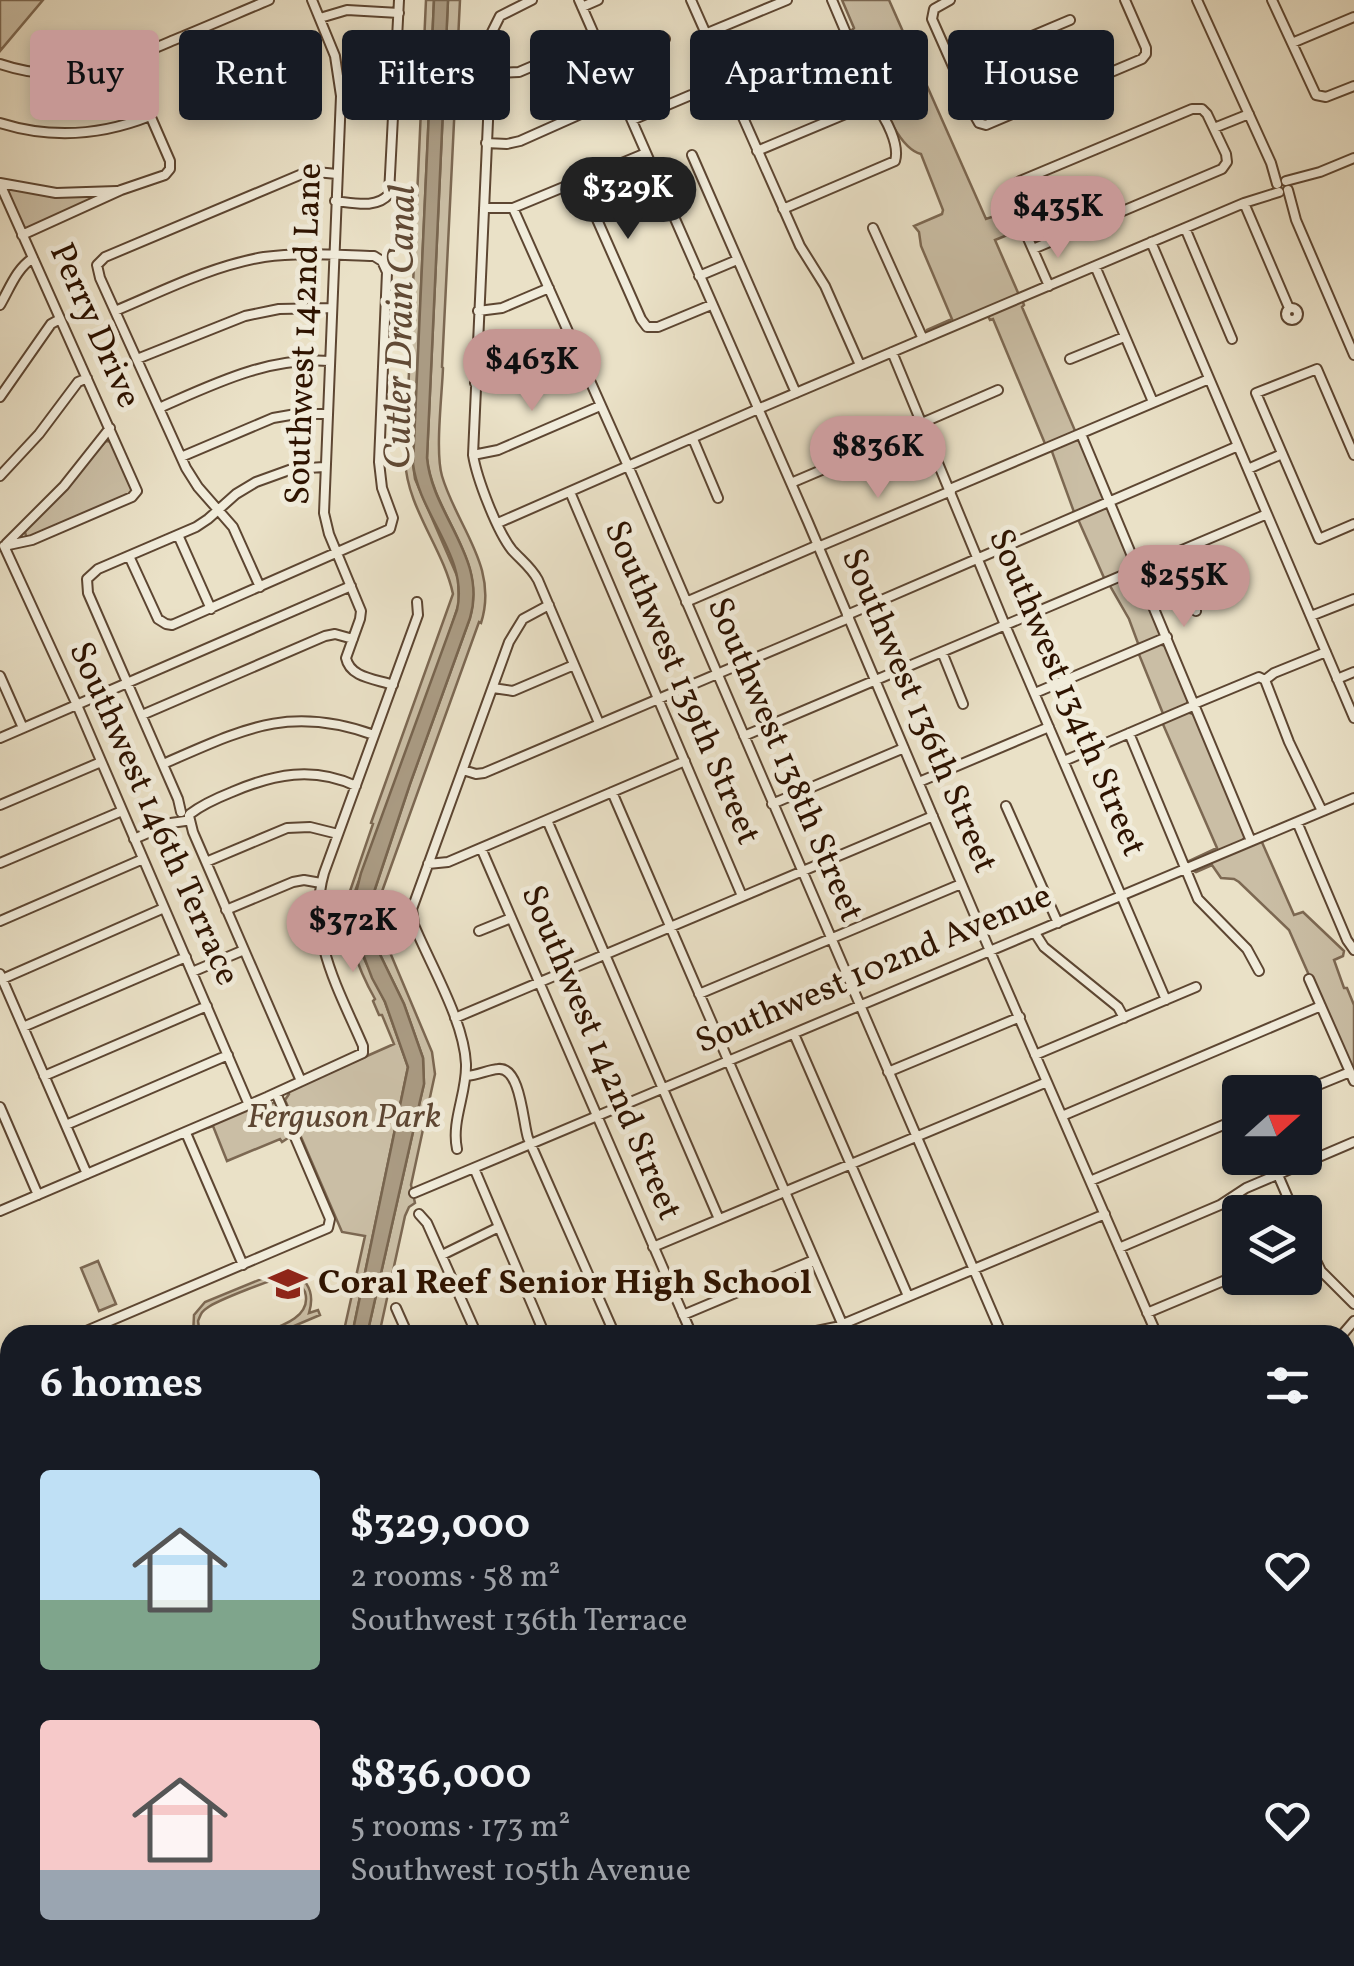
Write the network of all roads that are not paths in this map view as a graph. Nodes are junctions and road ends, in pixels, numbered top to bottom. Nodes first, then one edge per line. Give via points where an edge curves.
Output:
1 (269, 0) edge
2 (312, 0) edge
3 (399, 0) edge
4 (532, 0) edge
5 (598, 0) edge
6 (691, 0) edge
7 (786, 0) edge
8 (832, 0) edge
9 (950, 0) edge
10 (1124, 0) edge
11 (1197, 0) edge
12 (1272, 0) edge
13 (580, 4) edge
14 (399, 12) junction
15 (1354, 17) edge
16 (320, 18) junction
17 (1070, 20) dead end
18 (493, 30) edge
19 (592, 30) edge
20 (703, 30) edge
21 (715, 30) edge
22 (845, 30) edge
23 (1046, 30) edge
24 (1292, 44) junction
25 (159, 46) edge
26 (948, 54) edge
27 (0, 64) edge
28 (30, 72) edge
29 (1114, 72) edge
30 (1354, 86) edge
31 (1249, 114) junction
32 (138, 120) edge
33 (152, 120) edge
34 (487, 120) edge
35 (566, 120) edge
36 (632, 120) edge
37 (744, 120) edge
38 (978, 120) edge
39 (1000, 120) edge
40 (0, 123) edge
41 (1214, 128) junction
42 (486, 143) junction
43 (758, 151) junction
44 (646, 153) junction
45 (692, 155) dead end
46 (1353, 160) edge
47 (338, 174) junction
48 (580, 180) junction
49 (0, 183) edge
50 (1283, 187) junction
51 (122, 190) junction
52 (335, 201) junction
53 (1244, 203) junction
54 (484, 208) junction
55 (513, 208) junction
56 (783, 209) junction
57 (872, 228) dead end
58 (1184, 228) junction
59 (22, 236) junction
60 (1151, 242) junction
61 (1033, 249) junction
62 (333, 255) junction
63 (33, 258) junction
64 (738, 260) junction
65 (1095, 266) junction
66 (699, 276) junction
67 (1049, 286) junction
68 (550, 288) junction
69 (711, 304) junction
70 (0, 305) edge
71 (331, 308) junction
72 (1290, 308) dead end
73 (478, 311) junction
74 (115, 312) junction
75 (60, 319) junction
76 (1124, 337) junction
77 (922, 339) junction
78 (1232, 339) dead end
79 (575, 347) junction
80 (892, 352) junction
81 (1354, 355) edge
82 (137, 359) junction
83 (1070, 360) dead end
84 (329, 361) junction
85 (860, 365) junction
86 (87, 378) junction
87 (1210, 379) junction
88 (475, 382) junction
89 (998, 390) dead end
90 (796, 392) junction
91 (0, 397) edge
92 (1152, 402) junction
93 (600, 406) junction
94 (159, 408) junction
95 (758, 408) junction
96 (327, 414) junction
97 (923, 425) junction
98 (110, 428) junction
99 (1081, 434) junction
100 (693, 439) junction
101 (1351, 439) edge
102 (1238, 446) junction
103 (1282, 454) junction
104 (474, 455) junction
105 (1354, 456) edge
106 (181, 457) junction
107 (324, 466) junction
108 (628, 467) junction
109 (1248, 469) junction
110 (0, 476) edge
111 (791, 483) junction
112 (951, 490) junction
113 (570, 492) junction
114 (718, 498) dead end
115 (1110, 501) junction
116 (219, 509) junction
117 (1268, 514) junction
118 (498, 523) junction
119 (1354, 524) edge
120 (178, 535) junction
121 (818, 546) junction
122 (2, 547) edge
123 (338, 554) junction
124 (1172, 554) junction
125 (129, 556) junction
126 (978, 557) junction
127 (1138, 568) junction
128 (352, 586) junction
129 (260, 587) junction
130 (1354, 599) edge
131 (418, 602) dead end
132 (686, 602) junction
133 (548, 605) junction
134 (212, 608) junction
135 (1196, 610) dead end
136 (848, 616) junction
137 (1311, 616) junction
138 (1005, 625) junction
139 (1166, 637) junction
140 (353, 638) junction
141 (942, 652) junction
142 (1326, 652) junction
143 (574, 665) junction
144 (1354, 672) edge
145 (717, 674) junction
146 (0, 676) edge
147 (1337, 679) junction
148 (875, 680) junction
149 (1265, 680) junction
150 (128, 683) junction
151 (393, 685) junction
152 (492, 688) junction
153 (1034, 693) junction
154 (658, 698) junction
155 (963, 704) dead end
156 (1194, 705) junction
157 (77, 706) junction
158 (142, 715) junction
159 (1354, 718) edge
160 (599, 723) junction
161 (1049, 726) junction
162 (23, 728) junction
163 (1129, 733) junction
164 (374, 735) junction
165 (744, 736) junction
166 (0, 738) edge
167 (904, 748) junction
168 (1064, 760) junction
169 (685, 761) junction
170 (101, 762) junction
171 (163, 764) junction
172 (463, 770) junction
173 (918, 782) junction
174 (356, 786) junction
175 (612, 792) junction
176 (1354, 798) edge
177 (772, 804) junction
178 (0, 806) edge
179 (1006, 806) dead end
180 (122, 811) junction
181 (1322, 812) junction
182 (185, 814) junction
183 (933, 816) junction
184 (546, 820) junction
185 (1296, 822) junction
186 (338, 834) junction
187 (134, 838) junction
188 (1251, 842) junction
189 (481, 848) junction
190 (143, 860) junction
191 (206, 862) junction
192 (0, 864) edge
193 (428, 864) junction
194 (1187, 868) junction
195 (801, 872) junction
196 (321, 883) junction
197 (962, 884) junction
198 (742, 896) junction
199 (1121, 896) junction
200 (164, 908) junction
201 (226, 910) junction
202 (511, 918) junction
203 (0, 922) edge
204 (1058, 922) junction
205 (670, 927) junction
206 (479, 932) dead end
207 (1035, 933) junction
208 (830, 939) junction
209 (244, 950) junction
210 (1354, 950) edge
211 (990, 952) junction
212 (605, 955) junction
213 (186, 957) junction
214 (1259, 971) dead end
215 (192, 972) junction
216 (1, 978) edge
217 (1309, 978) dead end
218 (539, 982) junction
219 (1196, 987) dead end
220 (699, 994) junction
221 (1166, 1000) junction
222 (207, 1006) junction
223 (1321, 1006) junction
224 (859, 1007) junction
225 (454, 1018) junction
226 (1020, 1018) junction
227 (1124, 1018) junction
228 (23, 1027) junction
229 (794, 1034) junction
230 (228, 1055) junction
231 (1036, 1055) junction
232 (728, 1062) junction
233 (888, 1072) junction
234 (44, 1076) junction
235 (466, 1076) junction
236 (1352, 1076) edge
237 (300, 1081) junction
238 (1047, 1082) junction
239 (1322, 1085) edge
240 (662, 1089) junction
241 (276, 1093) junction
242 (250, 1105) junction
243 (0, 1107) edge
244 (1062, 1116) junction
245 (597, 1117) junction
246 (66, 1125) junction
247 (1222, 1126) edge
248 (186, 1132) junction
249 (916, 1138) junction
250 (1352, 1143) edge
251 (531, 1144) junction
252 (457, 1149) dead end
253 (1354, 1155) edge
254 (1322, 1156) edge
255 (850, 1165) junction
256 (474, 1168) junction
257 (87, 1174) junction
258 (1278, 1175) joint
259 (1090, 1181) junction
260 (414, 1193) dead end
261 (784, 1193) junction
262 (38, 1195) junction
263 (1287, 1195) edge
264 (0, 1211) edge
265 (419, 1214) dead end
266 (1104, 1214) junction
267 (719, 1219) junction
268 (499, 1227) junction
269 (654, 1247) junction
270 (1119, 1248) junction
271 (442, 1255) junction
272 (814, 1260) junction
273 (243, 1265) junction
274 (973, 1269) junction
275 (1322, 1273) edge
276 (1222, 1282) edge
277 (908, 1296) junction
278 (1354, 1304) edge
279 (396, 1308) dead end
280 (1147, 1313) junction
281 (683, 1315) junction
282 (842, 1324) joint
283 (101, 1325) edge
284 (404, 1325) edge
285 (472, 1325) edge
286 (541, 1325) edge
287 (611, 1325) edge
288 (688, 1325) edge
289 (998, 1325) edge
290 (1152, 1325) edge

1 - 25 street
2 - 16 street, Southwest 142nd Lane
3 - 14 street
4 - 18 street via 500,16
5 - 13 street
6 - 20 street
7 - 21 street
8 - 22 street
9 - 26 street via 932,14
10 - 29 street via 1146,54
11 - 31 street
12 - 24 street
13 - 19 street, Southwest 136th Street
14 - 16 street via 347,10
14 - 52 street via 390,194 375,204
15 - 24 street
16 - 47 street, Southwest 142nd Lane via 339,78
17 - 23 street
24 - 30 street via 1320,97
27 - 28 street
31 - 41 street
31 - 50 street
32 - 40 street via 77,134
33 - 51 street via 170,169
34 - 42 street
35 - 42 street via 507,144
36 - 44 street, Southwest 136th Street
37 - 43 street
38 - 39 street
41 - 61 street via 1227,156 1224,167
41 - 61 street via 1202,109 1192,109 1020,181 1010,190 1011,200
42 - 54 street
43 - 56 street
43 - 56 street via 867,105 880,111 895,144 897,159 888,165
44 - 48 street
44 - 66 street, Southwest 136th Street
45 - 64 street
46 - 50 street
47 - 52 street, Southwest 142nd Lane
47 - 74 street via 298,176 101,260 97,266
48 - 55 street
48 - 69 street via 648,328
49 - 51 street via 56,193
49 - 59 street, Perry Drive
50 - 53 street
50 - 81 street
51 - 59 street
52 - 62 street, Southwest 142nd Lane
53 - 58 street
53 - 72 street
54 - 55 street
54 - 73 street
55 - 68 street, Southwest 138th Street
56 - 85 street
57 - 77 street
58 - 60 street
58 - 78 street
59 - 63 street, Perry Drive
60 - 65 street
60 - 87 street
61 - 67 street
62 - 71 street, Southwest 142nd Lane
62 - 74 street via 239,262
62 - 123 street via 374,256 387,277 379,462 393,523 382,535
63 - 70 street
63 - 75 street, Perry Drive
64 - 66 street
64 - 90 street
65 - 67 street
65 - 76 street
66 - 69 street, Southwest 136th Street
67 - 77 street
68 - 73 street
68 - 79 street, Southwest 138th Street
69 - 95 street, Southwest 136th Street
71 - 82 street via 244,316
71 - 84 street, Southwest 142nd Lane
73 - 88 street
74 - 82 street
75 - 86 street, Perry Drive
75 - 91 street
76 - 83 street
76 - 92 street
77 - 80 street
79 - 88 street via 498,380
79 - 93 street, Southwest 138th Street
80 - 85 street
80 - 97 street, Southwest 134th Street
82 - 94 street
84 - 94 street via 266,365
84 - 96 street, Southwest 142nd Lane
85 - 90 street
86 - 98 street, Perry Drive
86 - 110 street
87 - 92 street
87 - 102 street
88 - 104 street
89 - 97 street
90 - 95 street
92 - 99 street
93 - 104 street
93 - 108 street, Southwest 138th Street
94 - 106 street
95 - 100 street
95 - 111 street, Southwest 136th Street
96 - 106 street via 277,417
96 - 107 street, Southwest 142nd Lane
97 - 111 street
97 - 112 street, Southwest 134th Street
98 - 122 street
98 - 122 street, Perry Drive via 138,491 132,498
99 - 112 street
99 - 115 street
100 - 108 street
100 - 114 street
101 - 103 street via 1317,368 1256,393
101 - 105 street
102 - 109 street
102 - 115 street
103 - 109 street
103 - 119 street via 1319,539
104 - 118 street
106 - 116 street
107 - 116 street via 276,473
107 - 123 street, Southwest 142nd Lane via 324,513
108 - 113 street
108 - 132 street, Southwest 138th Street
109 - 117 street
111 - 121 street, Southwest 136th Street
112 - 121 street
112 - 126 street, Southwest 134th Street
113 - 118 street
113 - 154 street, Southwest 139th Street
115 - 126 street
115 - 127 street
116 - 120 street
116 - 129 street
117 - 124 street
117 - 137 street
118 - 133 street via 535,574
120 - 125 street
120 - 134 street
121 - 132 street
121 - 136 street, Southwest 136th Street
122 - 157 street, Southwest 146th Terrace
123 - 128 street, Southwest 142nd Lane
123 - 129 street
124 - 127 street
124 - 135 street
125 - 134 street via 166,624
125 - 150 street via 86,582
126 - 136 street
126 - 138 street, Southwest 134th Street
127 - 138 street
127 - 139 street
128 - 140 street, Southwest 142nd Lane via 361,614
128 - 150 street
129 - 134 street
130 - 137 street
131 - 151 street
132 - 145 street, Southwest 138th Street
133 - 143 street
133 - 152 street via 520,622
136 - 145 street
136 - 148 street, Southwest 136th Street
137 - 142 street
138 - 141 street
138 - 153 street, Southwest 134th Street
139 - 153 street
139 - 156 street
140 - 151 street, Southwest 142nd Lane via 346,665
140 - 158 street via 325,636
141 - 148 street
141 - 155 street
142 - 147 street
142 - 149 street
143 - 152 street via 512,691
143 - 160 street
144 - 147 street
145 - 154 street
145 - 165 street, Southwest 138th Street
146 - 162 street
147 - 159 street
148 - 165 street
148 - 167 street, Southwest 136th Street
149 - 156 street via 1259,676
149 - 181 street
150 - 157 street
150 - 158 street
151 - 164 street
152 - 172 street
153 - 161 street, Southwest 134th Street
154 - 160 street
154 - 169 street, Southwest 139th Street
156 - 163 street
156 - 188 street
157 - 162 street
157 - 170 street, Southwest 146th Terrace
158 - 171 street
160 - 172 street via 481,774
161 - 168 street, Southwest 134th Street
161 - 173 street
162 - 166 street
163 - 168 street
163 - 194 street
164 - 171 street via 326,722 273,722
164 - 174 street
165 - 177 street, Southwest 138th Street
167 - 173 street, Southwest 136th Street
167 - 177 street
168 - 199 street, Southwest 134th Street
169 - 175 street
169 - 198 street, Southwest 139th Street
170 - 178 street
170 - 180 street, Southwest 146th Terrace
171 - 182 street
172 - 193 street
173 - 183 street, Southwest 136th Street
174 - 182 street via 323,775 289,774 254,782
174 - 186 street
175 - 184 street
175 - 205 street
176 - 181 street, Southwest 102nd Avenue
177 - 195 street, Southwest 138th Street
179 - 204 street
180 - 187 street, Southwest 146th Terrace
180 - 192 street
181 - 185 street, Southwest 102nd Avenue
182 - 187 street
182 - 191 street
183 - 195 street
183 - 197 street, Southwest 136th Street
184 - 189 street
184 - 212 street
185 - 188 street, Southwest 102nd Avenue
185 - 210 street
186 - 191 street via 287,828
186 - 196 street
187 - 190 street, Southwest 146th Terrace
188 - 194 street, Southwest 102nd Avenue
189 - 193 street
189 - 202 street, Southwest 142nd Street
190 - 200 street, Southwest 146th Terrace
190 - 203 street
191 - 201 street
193 - 225 street via 412,918
194 - 199 street, Southwest 102nd Avenue
194 - 214 street via 1200,902 1247,948
195 - 198 street
195 - 208 street, Southwest 138th Street
196 - 201 street via 296,881
196 - 237 street via 321,942 363,1053
197 - 208 street
197 - 211 street, Southwest 136th Street
198 - 205 street
199 - 204 street, Southwest 102nd Avenue
199 - 221 street, Southwest 134th Street
200 - 213 street, Southwest 146th Terrace
200 - 216 street
201 - 209 street
202 - 206 street
202 - 218 street, Southwest 142nd Street
204 - 207 street, Southwest 102nd Avenue
205 - 212 street
205 - 220 street
207 - 211 street, Southwest 102nd Avenue
207 - 227 street
208 - 220 street
208 - 224 street, Southwest 138th Street
209 - 215 street
209 - 237 street
211 - 224 street, Southwest 102nd Avenue
211 - 226 street, Southwest 136th Street
212 - 218 street
212 - 240 street
213 - 215 street, Southwest 146th Terrace
213 - 228 street
215 - 222 street, Southwest 146th Terrace
216 - 228 street
217 - 223 street
218 - 225 street
218 - 245 street, Southwest 142nd Street
219 - 221 street
220 - 232 street
221 - 227 street
222 - 230 street, Southwest 146th Terrace
222 - 234 street
223 - 236 street
223 - 244 street
224 - 229 street, Southwest 102nd Avenue
224 - 233 street, Southwest 138th Street
225 - 235 street
226 - 231 street, Southwest 136th Street
226 - 233 street
227 - 231 street
228 - 234 street
229 - 232 street, Southwest 102nd Avenue
229 - 255 street
230 - 242 street, Southwest 146th Terrace
230 - 246 street
231 - 238 street, Southwest 136th Street
232 - 240 street, Southwest 102nd Avenue
232 - 261 street
233 - 249 street, Southwest 138th Street
234 - 246 street
235 - 251 street via 498,1068 510,1074
235 - 252 street
236 - 239 street
237 - 241 street
238 - 244 street, Southwest 136th Street
238 - 249 street
240 - 245 street, Southwest 102nd Avenue
240 - 267 street
241 - 242 street
241 - 273 street via 330,1225
242 - 248 street
243 - 262 street
244 - 259 street, Southwest 136th Street
245 - 251 street, Southwest 102nd Avenue
245 - 269 street, Southwest 142nd Street
246 - 257 street
247 - 259 street
248 - 257 street
248 - 273 street
249 - 255 street
249 - 274 street, Southwest 138th Street
250 - 253 street
250 - 254 street
251 - 256 street, Southwest 102nd Avenue
251 - 287 street
255 - 261 street
255 - 277 street
256 - 260 street, Southwest 102nd Avenue
256 - 268 street
257 - 262 street
258 - 263 street
258 - 270 street
259 - 266 street, Southwest 136th Street
261 - 267 street
261 - 272 street
262 - 264 street
265 - 271 street
266 - 270 street, Southwest 136th Street
266 - 274 street
267 - 269 street
268 - 271 street
268 - 286 street
269 - 281 street, Southwest 142nd Street
270 - 280 street, Southwest 136th Street
271 - 285 street
272 - 281 street
272 - 282 street
273 - 283 street
274 - 277 street
274 - 289 street, Southwest 138th Street
275 - 278 street
276 - 280 street
277 - 282 street
279 - 284 street
280 - 290 street, Southwest 136th Street
281 - 288 street, Southwest 142nd Street

